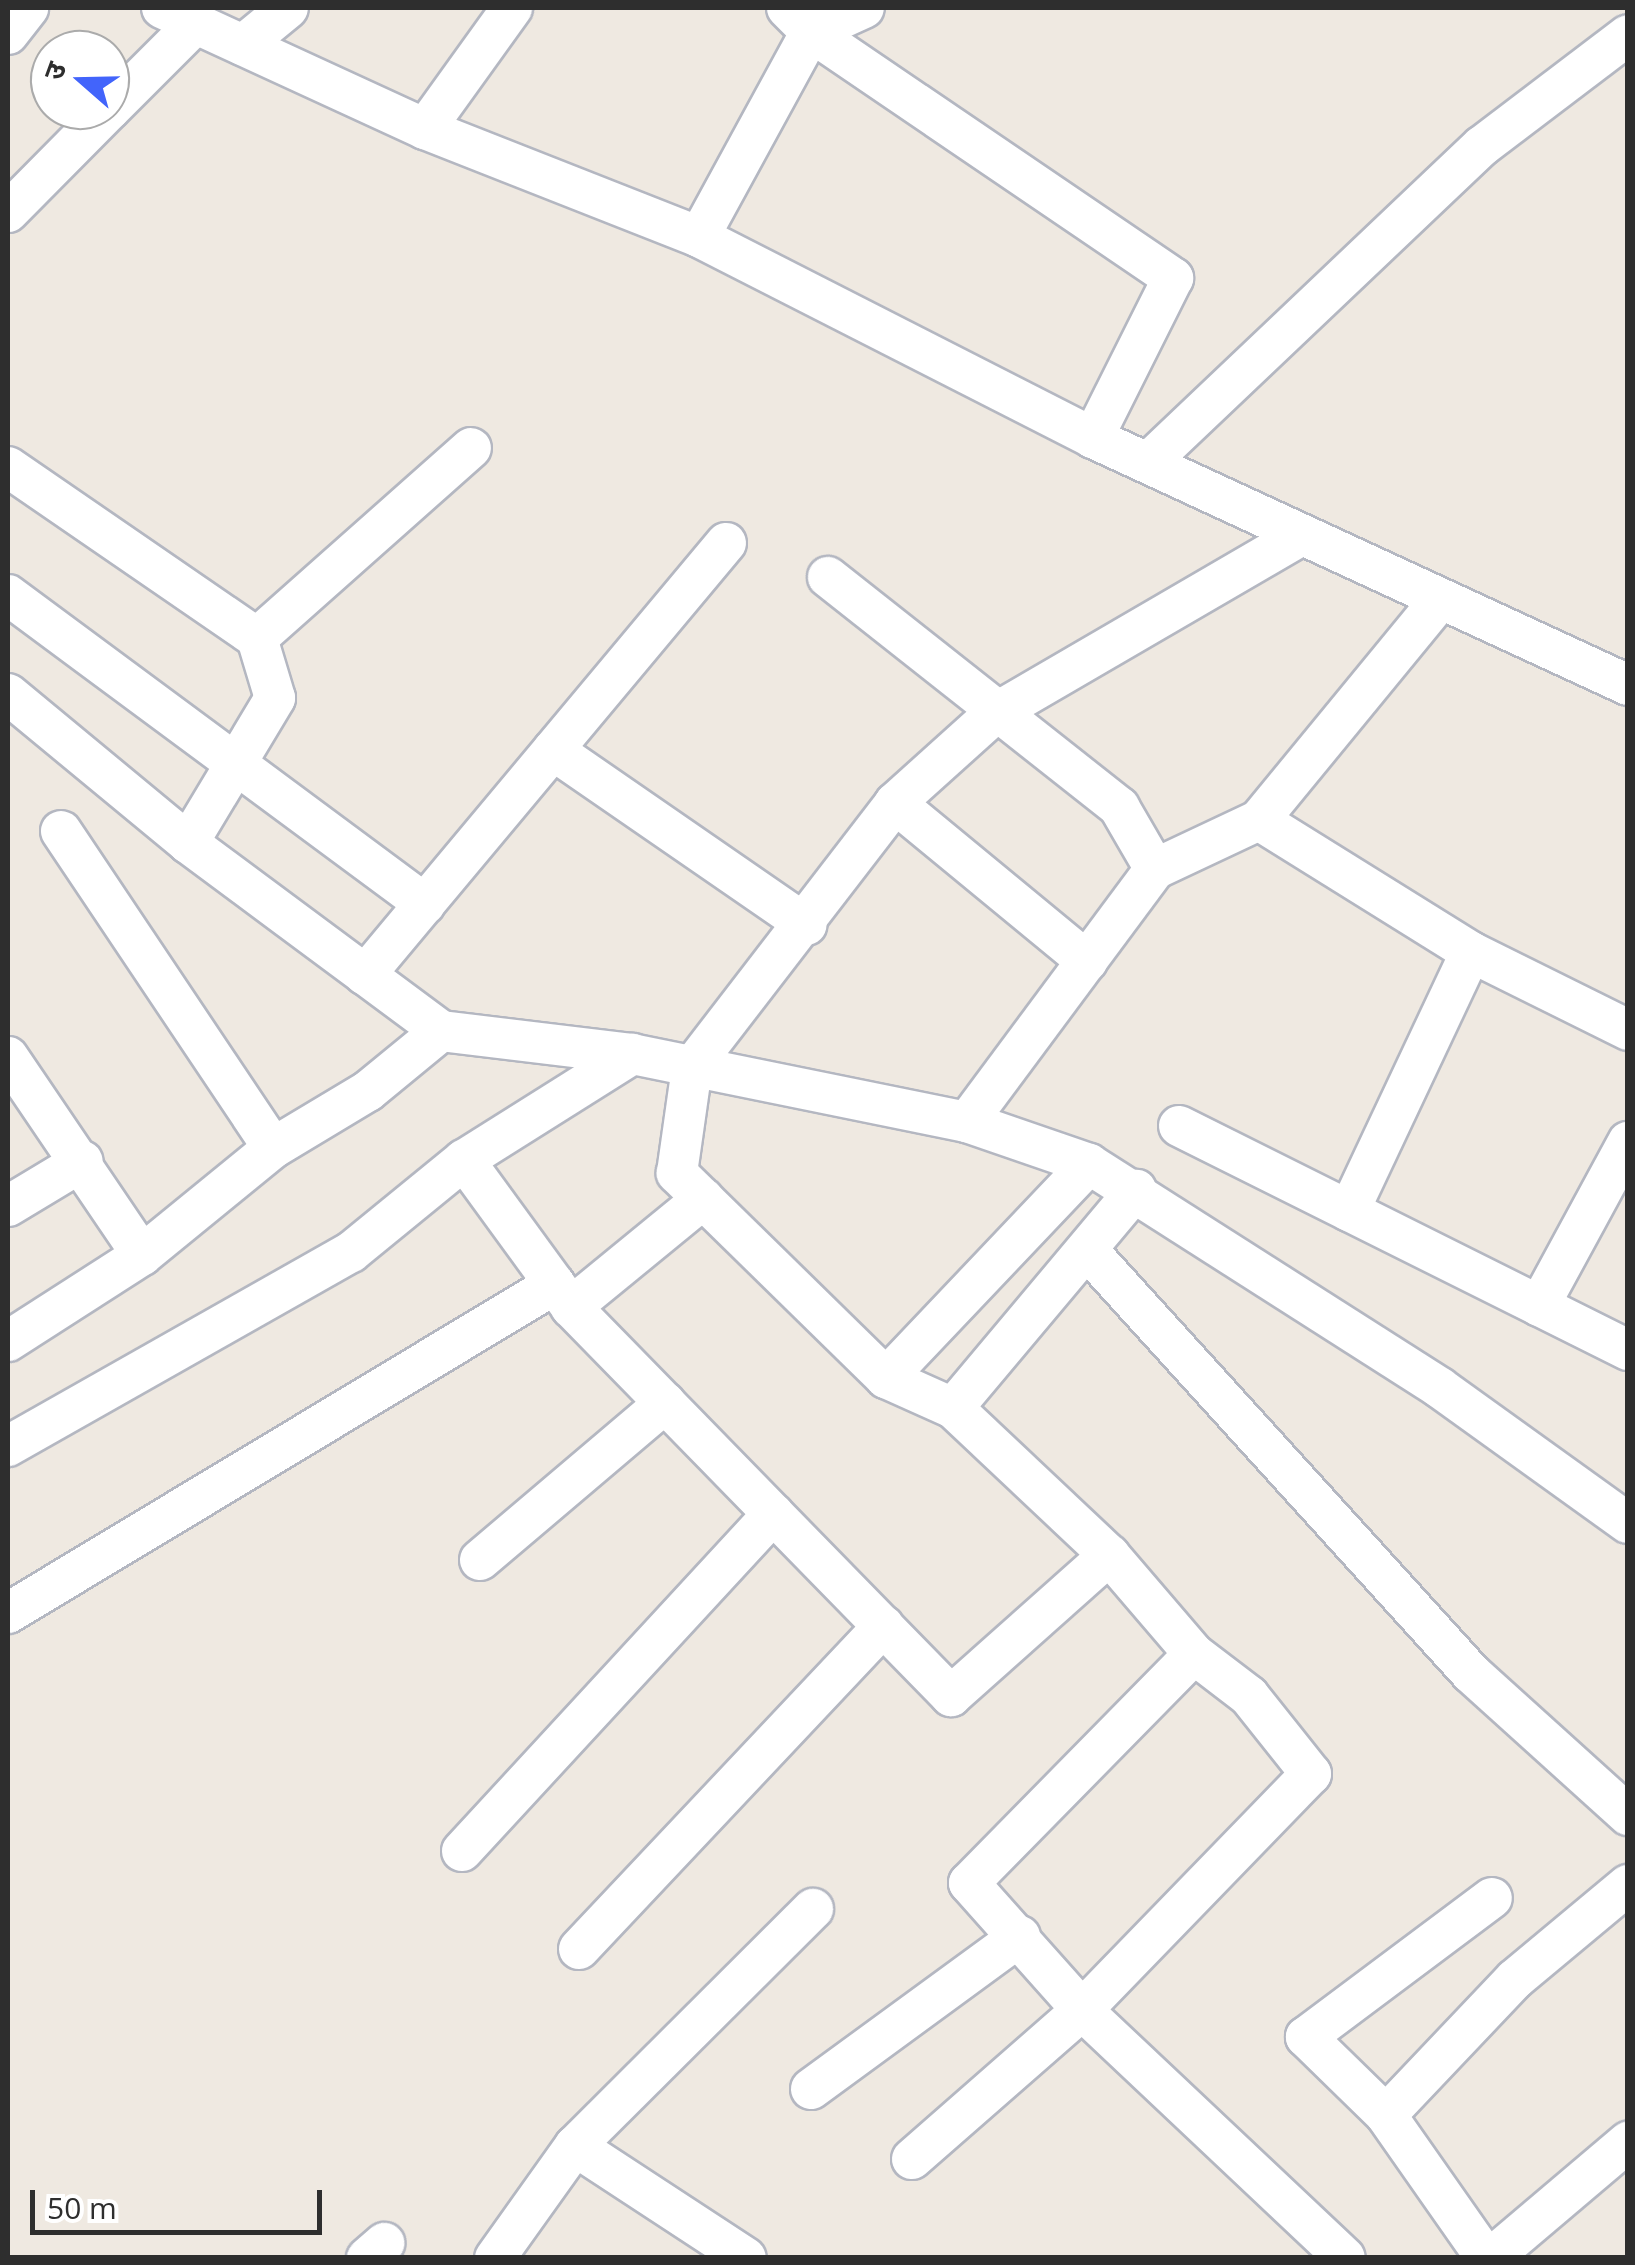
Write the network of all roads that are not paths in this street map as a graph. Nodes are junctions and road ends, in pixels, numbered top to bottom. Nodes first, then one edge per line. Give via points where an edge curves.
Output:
1 (28, 8) edge
2 (288, 8) edge
3 (512, 8) edge
4 (864, 8) edge
5 (179, 15) edge
6 (799, 20) edge
7 (8, 34) edge
8 (1628, 36) edge
9 (244, 45) junction
10 (130, 82) edge
11 (425, 129) junction
12 (90, 130) edge
13 (8, 212) edge
14 (698, 238) junction
15 (1093, 438) junction
16 (471, 448) dead end
17 (1152, 460) junction
18 (8, 467) edge
19 (1298, 536) junction
20 (726, 542) dead end
21 (828, 577) dead end
22 (8, 595) edge
23 (1438, 602) junction
24 (257, 638) junction
25 (1628, 684) edge
26 (8, 694) edge
27 (994, 714) junction
28 (553, 750) junction
29 (241, 763) junction
30 (896, 803) junction
31 (1260, 820) junction
32 (61, 832) dead end
33 (188, 843) junction
34 (1155, 870) junction
35 (425, 904) junction
36 (807, 925) junction
37 (1471, 952) junction
38 (1087, 961) junction
39 (365, 975) junction
40 (1628, 1030) edge
41 (442, 1031) junction
42 (632, 1054) junction
43 (8, 1057) edge
44 (692, 1067) junction
45 (966, 1122) junction
46 (1180, 1126) dead end
47 (1628, 1142) edge
48 (273, 1148) junction
49 (464, 1160) junction
50 (83, 1161) junction
51 (1090, 1164) junction
52 (1136, 1190) junction
53 (703, 1199) junction
54 (8, 1206) edge
55 (1350, 1211) junction
56 (1089, 1252) junction
57 (142, 1255) junction
58 (563, 1295) junction
59 (1539, 1306) junction
60 (8, 1341) edge
61 (1628, 1350) edge
62 (886, 1378) junction
63 (665, 1403) junction
64 (953, 1408) junction
65 (8, 1446) edge
66 (773, 1514) junction
67 (1628, 1523) edge
68 (1110, 1555) junction
69 (480, 1560) dead end
70 (8, 1613) edge
71 (882, 1626) junction
72 (1194, 1654) junction
73 (1628, 1815) edge
74 (462, 1851) dead end
75 (1628, 1885) edge
76 (1492, 1898) dead end
77 (813, 1909) dead end
78 (1020, 1936) junction
79 (579, 1950) dead end
80 (1082, 2010) junction
81 (811, 2089) dead end
82 (1386, 2115) junction
83 (1628, 2142) edge
84 (574, 2146) junction
85 (912, 2160) dead end
86 (495, 2258) edge
87 (746, 2258) edge
88 (1346, 2258) edge
89 (1488, 2258) edge

1 - 7 street
2 - 9 street
3 - 11 street
4 - 6 street
5 - 9 street
5 - 10 street
6 - 14 street
6 - 15 street via 1173,278
8 - 17 street via 1482,146
9 - 11 street
11 - 14 street
12 - 13 street
14 - 15 street
15 - 17 street
16 - 24 street
17 - 19 street
18 - 24 street
19 - 23 street
19 - 27 street
20 - 28 street
21 - 27 street
22 - 29 street
23 - 25 street
23 - 31 street
24 - 29 street via 275,698
26 - 33 street
27 - 30 street
27 - 34 street via 1118,807
28 - 35 street
28 - 36 street
29 - 33 street
29 - 35 street
30 - 36 street
30 - 38 street
31 - 34 street
31 - 37 street
32 - 48 street
33 - 39 street
34 - 38 street
35 - 39 street
36 - 44 street
37 - 40 street
37 - 55 street
38 - 45 street
39 - 41 street
41 - 42 street
41 - 48 street via 368,1090
42 - 44 street
42 - 49 street
43 - 50 street
44 - 45 street
44 - 53 street via 676,1173
45 - 51 street
46 - 55 street
47 - 59 street
48 - 57 street
49 - 58 street
49 - 65 street via 351,1252
50 - 54 street
50 - 57 street
51 - 52 street
51 - 62 street
52 - 56 street
52 - 67 street via 1440,1388
53 - 58 street
53 - 62 street
55 - 59 street
56 - 64 street
56 - 73 street via 1471,1673
57 - 60 street
58 - 63 street
58 - 70 street
59 - 61 street
62 - 64 street
63 - 66 street
63 - 69 street
64 - 68 street
66 - 71 street
66 - 74 street
68 - 71 street via 951,1696
68 - 72 street
71 - 79 street
72 - 78 street via 968,1883
72 - 80 street via 1250,1696 1311,1774
75 - 82 street via 1516,1979
76 - 82 street via 1306,2036
77 - 84 street
78 - 80 street
78 - 81 street
80 - 85 street
80 - 88 street
82 - 89 street
83 - 89 street
84 - 86 street
84 - 87 street

